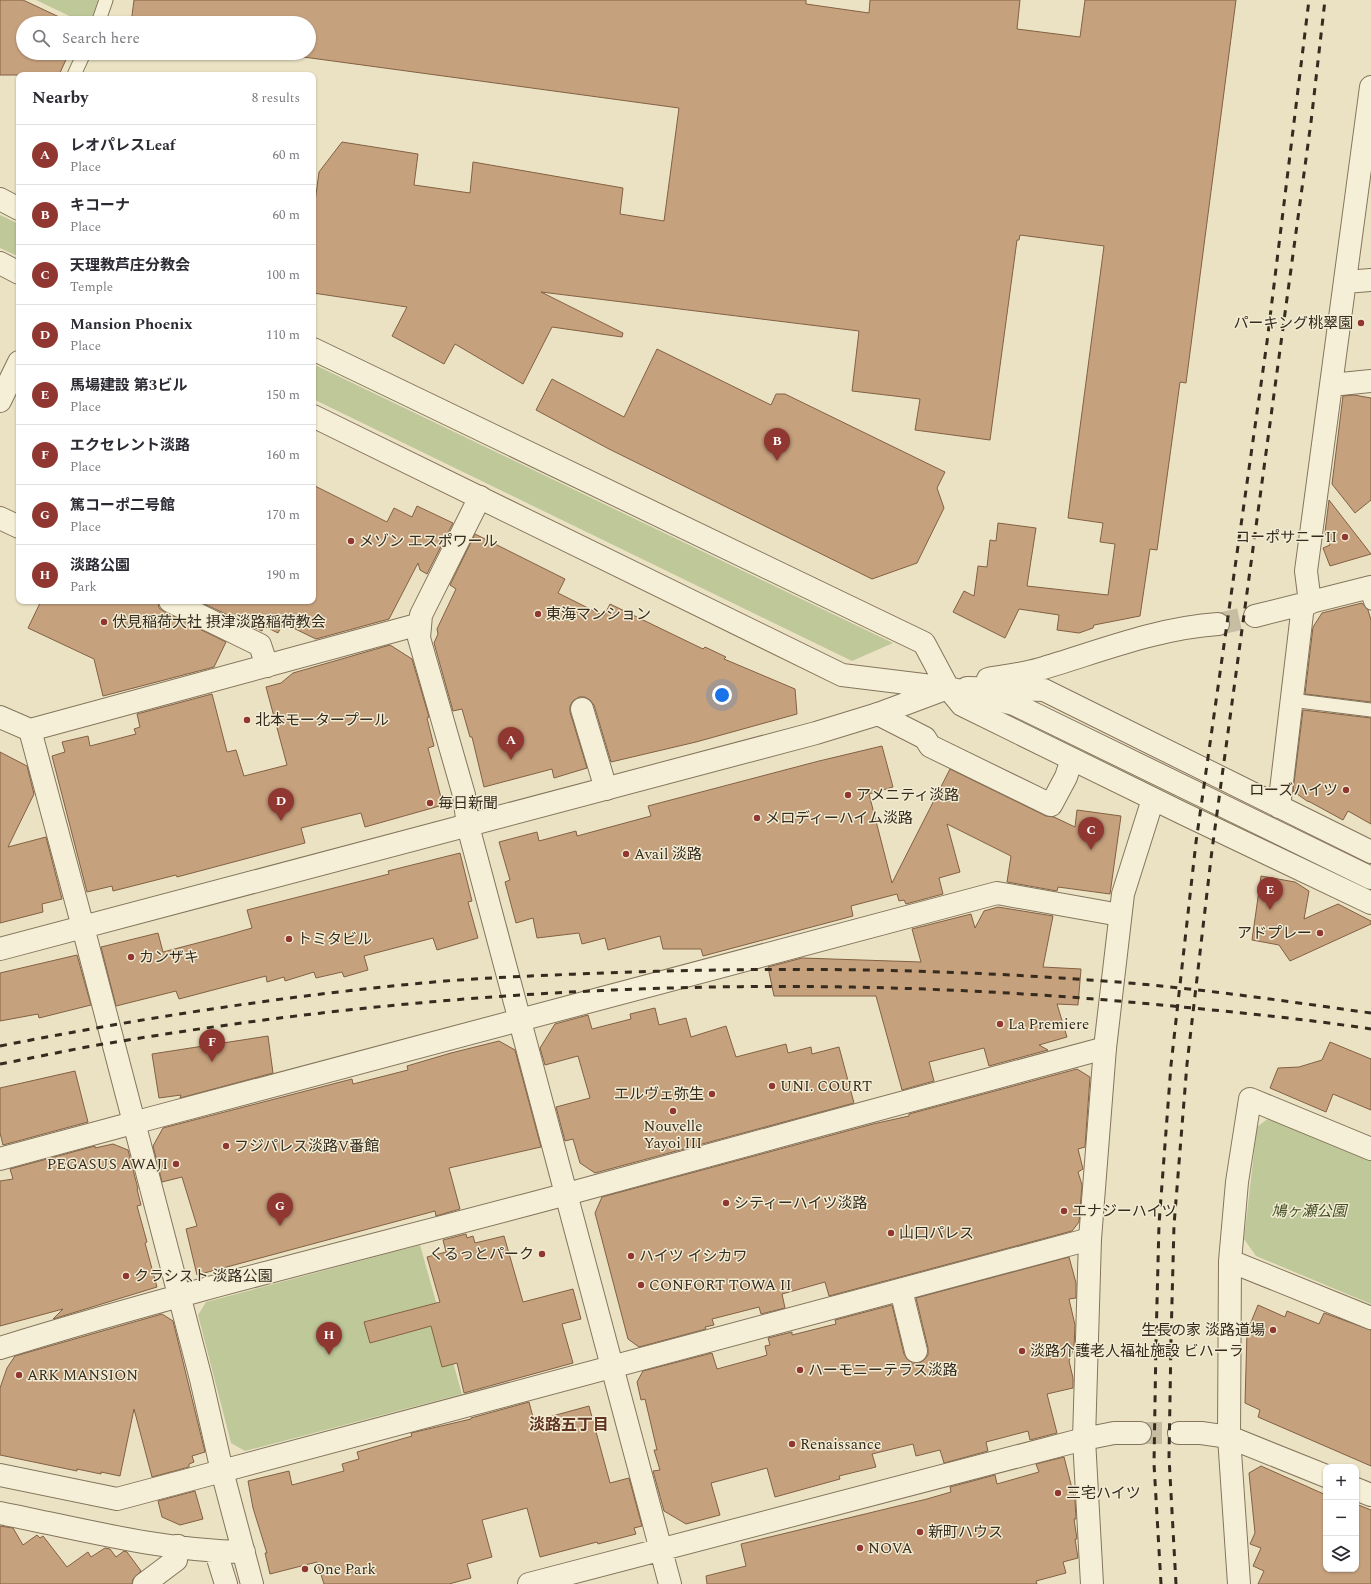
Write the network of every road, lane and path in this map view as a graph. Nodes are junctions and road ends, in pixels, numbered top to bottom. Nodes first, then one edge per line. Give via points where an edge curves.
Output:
1 (106, 0) edge
2 (100, 16) edge
3 (81, 60) edge
4 (75, 72) edge
5 (1371, 87) edge
6 (0, 199) edge
7 (16, 207) edge
8 (0, 263) edge
9 (16, 271) edge
10 (1371, 280) edge
11 (1345, 282) junction
12 (316, 350) edge
13 (16, 368) edge
14 (1371, 381) edge
15 (1331, 384) junction
16 (0, 402) edge
17 (316, 417) edge
18 (480, 497) junction
19 (0, 518) edge
20 (16, 526) edge
21 (1369, 593) edge
22 (176, 604) edge
23 (1307, 604) junction
24 (1255, 616) tunnel mouth
25 (420, 624) junction
26 (1218, 624) tunnel mouth
27 (267, 666) junction
28 (948, 688) junction
29 (1292, 700) junction
30 (582, 709) dead end
31 (1371, 710) edge
32 (878, 714) junction
33 (0, 717) edge
34 (30, 730) junction
35 (1072, 759) junction
36 (606, 789) junction
37 (1153, 799) junction
38 (1279, 807) junction
39 (468, 826) junction
40 (1371, 852) edge
41 (1371, 878) edge
42 (1371, 903) edge
43 (1120, 915) junction
44 (82, 927) junction
45 (0, 949) edge
46 (520, 1020) junction
47 (1106, 1048) junction
48 (134, 1123) junction
49 (1371, 1148) edge
50 (0, 1158) edge
51 (566, 1194) junction
52 (1090, 1238) junction
53 (1230, 1261) junction
54 (901, 1290) junction
55 (179, 1295) junction
56 (1371, 1318) edge
57 (0, 1348) edge
58 (916, 1351) dead end
59 (612, 1368) junction
60 (1140, 1433) tunnel mouth
61 (1179, 1433) tunnel mouth
62 (1229, 1437) junction
63 (1084, 1439) junction
64 (222, 1471) junction
65 (0, 1475) edge
66 (1323, 1475) edge
67 (1359, 1490) edge
68 (1371, 1495) edge
69 (0, 1513) edge
70 (178, 1546) junction
71 (661, 1548) junction
72 (216, 1552) junction
73 (244, 1552) junction
74 (144, 1584) edge
75 (226, 1584) edge
76 (252, 1584) edge
77 (529, 1584) edge
78 (670, 1584) edge
79 (1092, 1584) edge
80 (1239, 1584) edge

1 - 2 lane
3 - 4 lane
5 - 11 street
6 - 7 street
8 - 9 street
10 - 11 street
11 - 15 street
12 - 28 street via 924,643
13 - 16 street
14 - 15 street
15 - 23 street via 1306,571
17 - 18 street
18 - 25 street via 421,615
18 - 28 street via 842,675
19 - 20 street
21 - 23 street
22 - 27 street via 260,645
23 - 24 street
23 - 29 street
25 - 27 street
25 - 39 street via 419,638 464,795
26 - 28 street via 1152,635 1037,670
27 - 34 street
28 - 32 street
28 - 35 street via 962,705
28 - 38 street via 1044,690
28 - 41 street via 1014,704
29 - 31 lane
29 - 38 street
30 - 36 street
32 - 35 street via 925,738 930,746 1051,805 1066,777
32 - 36 street
33 - 34 street
34 - 44 street
35 - 37 street
36 - 39 street
37 - 42 street
37 - 43 street via 1123,894
38 - 40 street
39 - 44 street
39 - 46 street
43 - 46 street via 997,892
43 - 47 street
44 - 45 street
44 - 48 street
46 - 48 street
46 - 51 street
47 - 51 street
47 - 52 street
48 - 50 street
48 - 55 street
49 - 53 street via 1250,1099 1237,1182
51 - 55 street
51 - 59 street
52 - 54 street
52 - 63 street
53 - 56 street
53 - 62 street
54 - 58 street
54 - 59 street
55 - 57 street
55 - 64 street
59 - 64 street
59 - 71 street
60 - 63 street via 1114,1433
61 - 62 street
62 - 66 street
62 - 80 street
63 - 71 street
63 - 79 street
64 - 65 street via 117,1499
64 - 73 street
67 - 68 street
69 - 70 street
70 - 72 street
70 - 74 street via 176,1560
71 - 77 street
71 - 78 street
72 - 73 street
72 - 75 street
73 - 76 street

